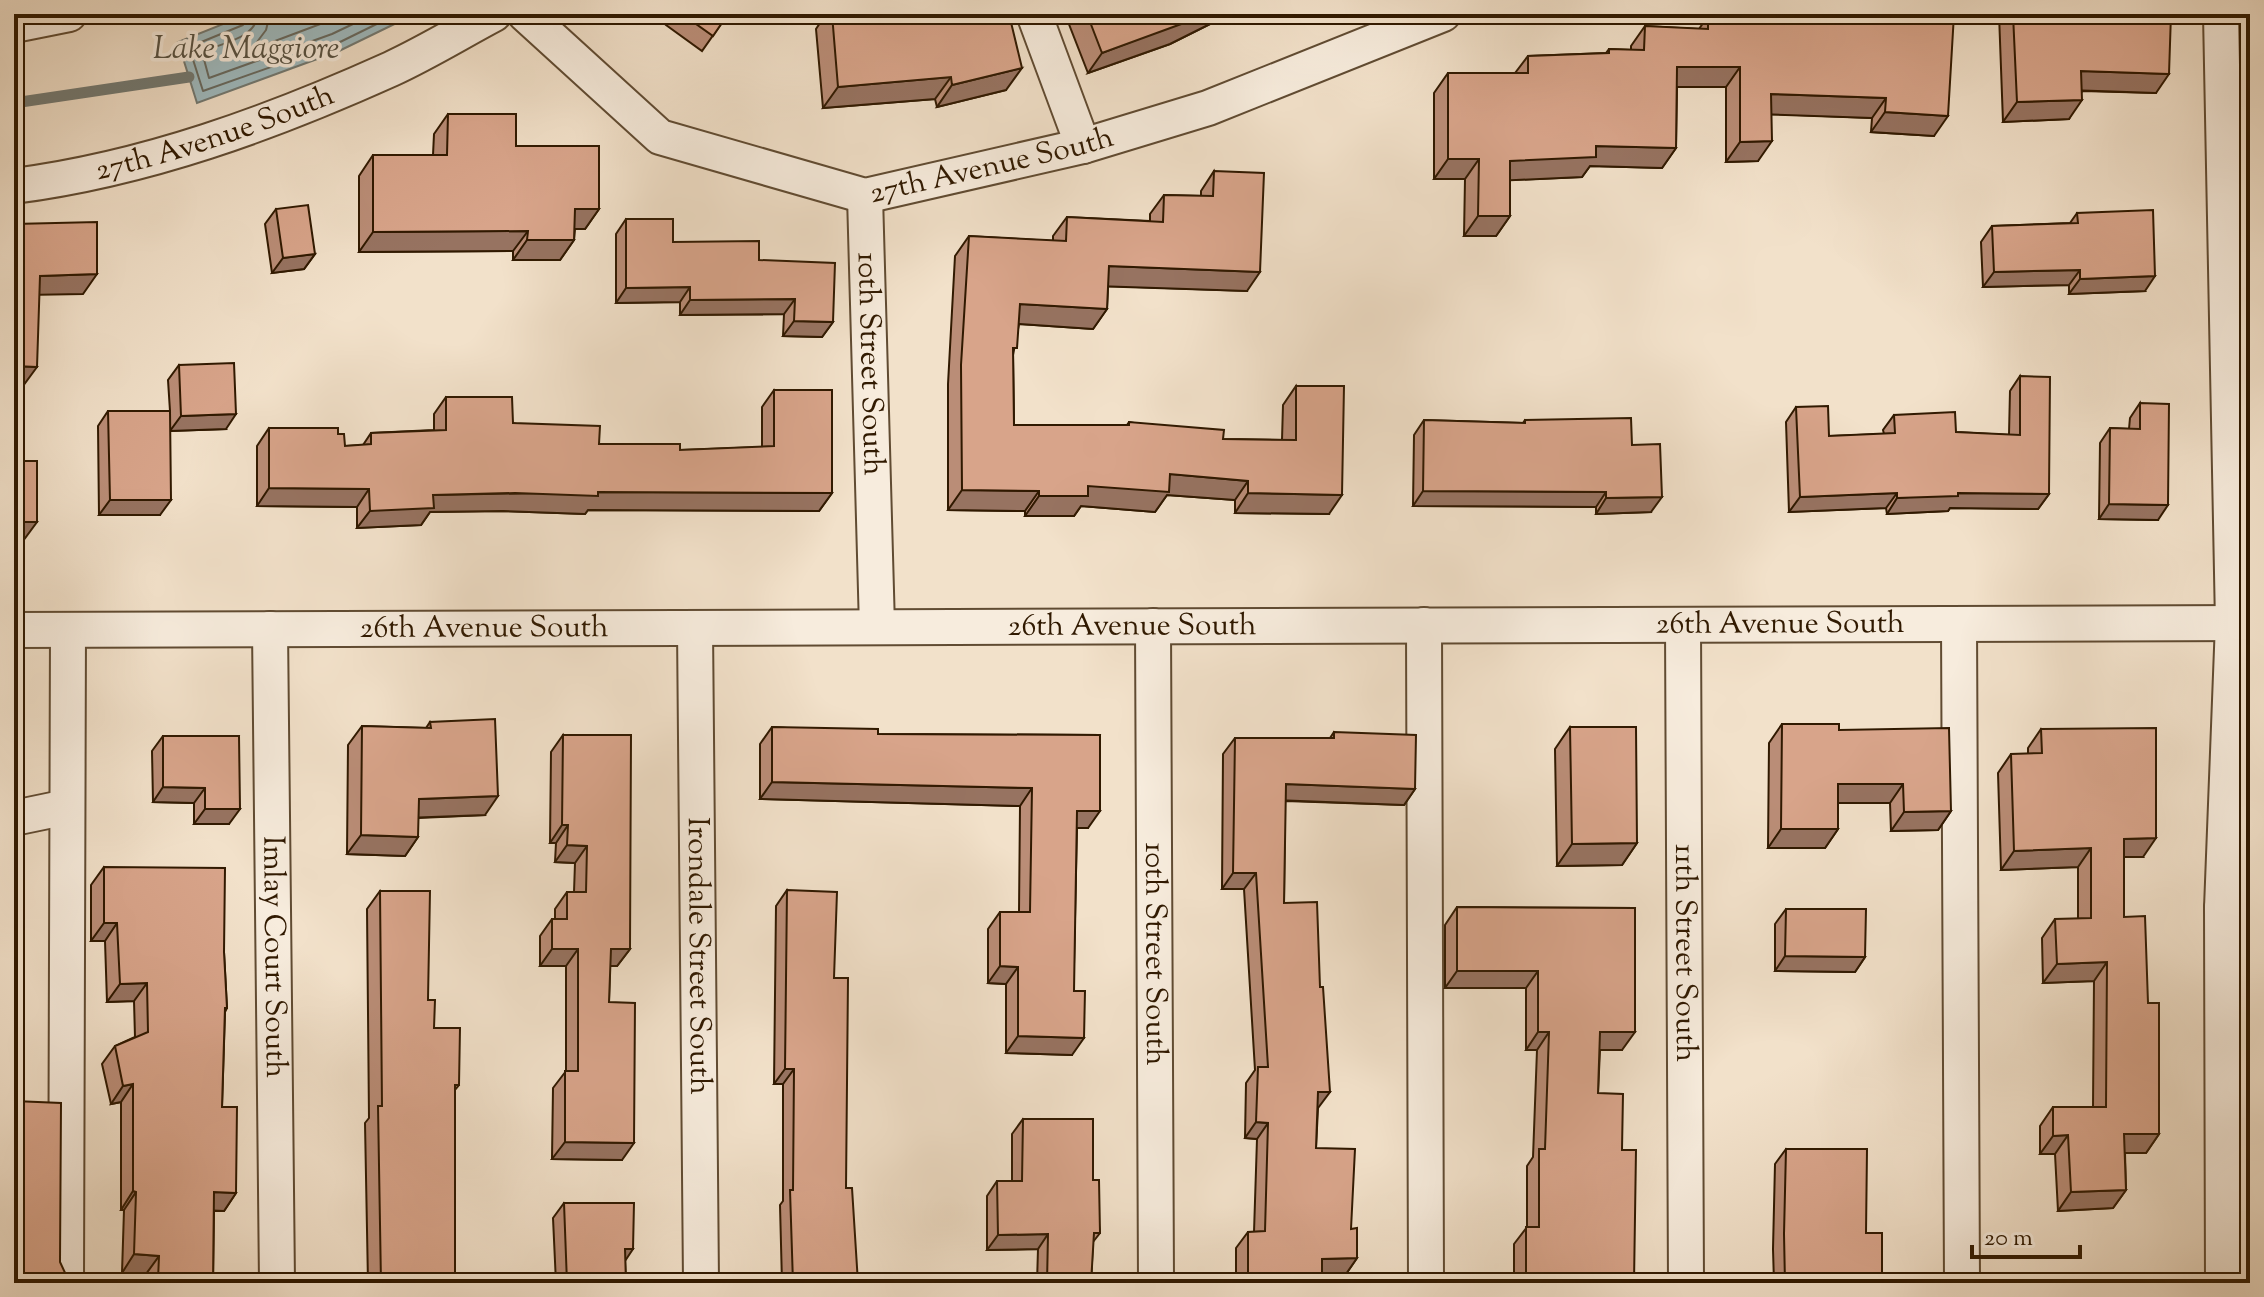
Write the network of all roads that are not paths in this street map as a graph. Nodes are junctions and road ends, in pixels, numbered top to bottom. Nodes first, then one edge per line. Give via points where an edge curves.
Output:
1 (69, 14) edge
2 (494, 14) edge
3 (525, 14) edge
4 (1034, 14) edge
5 (1443, 14) edge
6 (2221, 14) edge
7 (14, 25) edge
8 (1083, 146) junction
9 (14, 186) edge
10 (865, 196) junction
11 (2242, 623) edge
12 (1959, 624) junction
13 (1424, 625) junction
14 (1683, 625) junction
15 (1153, 626) junction
16 (877, 627) junction
17 (695, 628) junction
18 (270, 629) junction
19 (14, 630) edge
20 (68, 630) junction
21 (67, 807) junction
22 (14, 818) edge
23 (2236, 908) edge
24 (66, 1283) edge
25 (277, 1283) edge
26 (701, 1283) edge
27 (1156, 1283) edge
28 (1426, 1283) edge
29 (1686, 1283) edge
30 (1962, 1283) edge
31 (2223, 1283) edge

1 - 7 street
2 - 9 street, 27th Avenue South via 394,68 250,126 169,155
3 - 10 street, 27th Avenue South via 660,137
4 - 8 street
5 - 8 street, 27th Avenue South via 1208,108
6 - 11 street
8 - 10 street, 27th Avenue South
10 - 16 street, 10th Street South
11 - 12 street, 26th Avenue South
11 - 23 street
12 - 14 street, 26th Avenue South
12 - 30 street
13 - 14 street, 26th Avenue South
13 - 15 street, 26th Avenue South
13 - 28 street
14 - 29 street, 11th Street South
15 - 16 street, 26th Avenue South
15 - 27 street, 10th Street South
16 - 17 street, 26th Avenue South
17 - 18 street, 26th Avenue South
17 - 26 street, Irondale Street South
18 - 20 street, 26th Avenue South
18 - 25 street, Imlay Court South
19 - 20 street, 26th Avenue South
20 - 21 street
21 - 22 street
21 - 24 street
23 - 31 street

